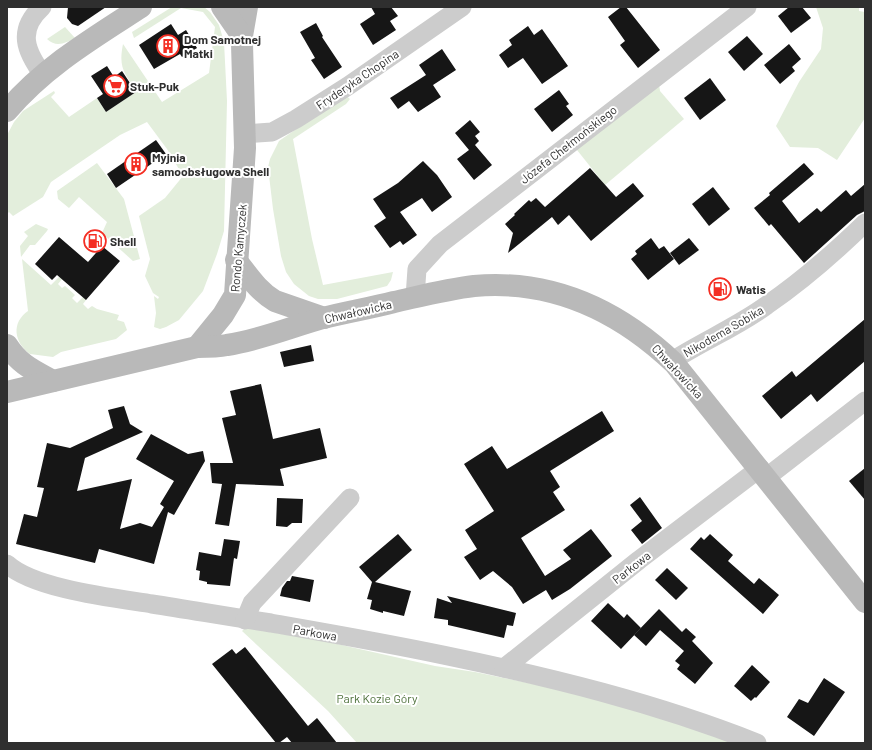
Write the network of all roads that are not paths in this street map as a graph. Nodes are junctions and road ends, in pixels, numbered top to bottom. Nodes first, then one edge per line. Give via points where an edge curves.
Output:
1 (42, 7) edge
2 (141, 7) edge
3 (222, 7) edge
4 (247, 7) edge
5 (462, 7) edge
6 (747, 7) edge
7 (242, 36) junction
8 (44, 76) junction
9 (7, 110) edge
10 (245, 134) junction
11 (865, 223) edge
12 (236, 260) junction
13 (414, 298) junction
14 (324, 318) junction
15 (7, 346) edge
16 (197, 347) junction
17 (672, 361) junction
18 (53, 381) junction
19 (7, 392) edge
20 (865, 401) edge
21 (763, 473) junction
22 (350, 498) dead end
23 (7, 564) edge
24 (865, 602) edge
25 (245, 620) junction
26 (504, 668) junction
27 (758, 743) edge

1 - 8 street via 28,24 26,35 35,61
2 - 8 main road via 63,58
3 - 7 main road
4 - 7 main road, Rondo Kamyczek
5 - 10 street, Fryderyka Chopina via 296,119 272,132
6 - 13 street, Józefa Chełmońskiego via 440,244 417,269
7 - 10 main road, Rondo Kamyczek
8 - 9 main road via 18,97
10 - 12 main road, Rondo Kamyczek via 243,191
11 - 17 street, Nikodema Sobika via 838,249 767,306
12 - 14 main road via 268,297
12 - 16 main road, Rondo Kamyczek via 235,295 223,315
13 - 14 main road, Chwałowicka
13 - 17 main road, Chwałowicka via 476,286 540,289 582,301 616,317
14 - 16 main road, Chwałowicka via 226,346
15 - 18 main road via 22,364
16 - 18 main road
17 - 21 main road, Chwałowicka
18 - 19 main road
20 - 21 street, Parkowa
21 - 24 main road, Chwałowicka
21 - 26 street, Parkowa via 639,560
22 - 25 street via 252,603
23 - 25 street, Parkowa via 28,577 59,586 122,600
25 - 26 street, Parkowa via 442,654
26 - 27 street, Parkowa via 613,695 701,721

